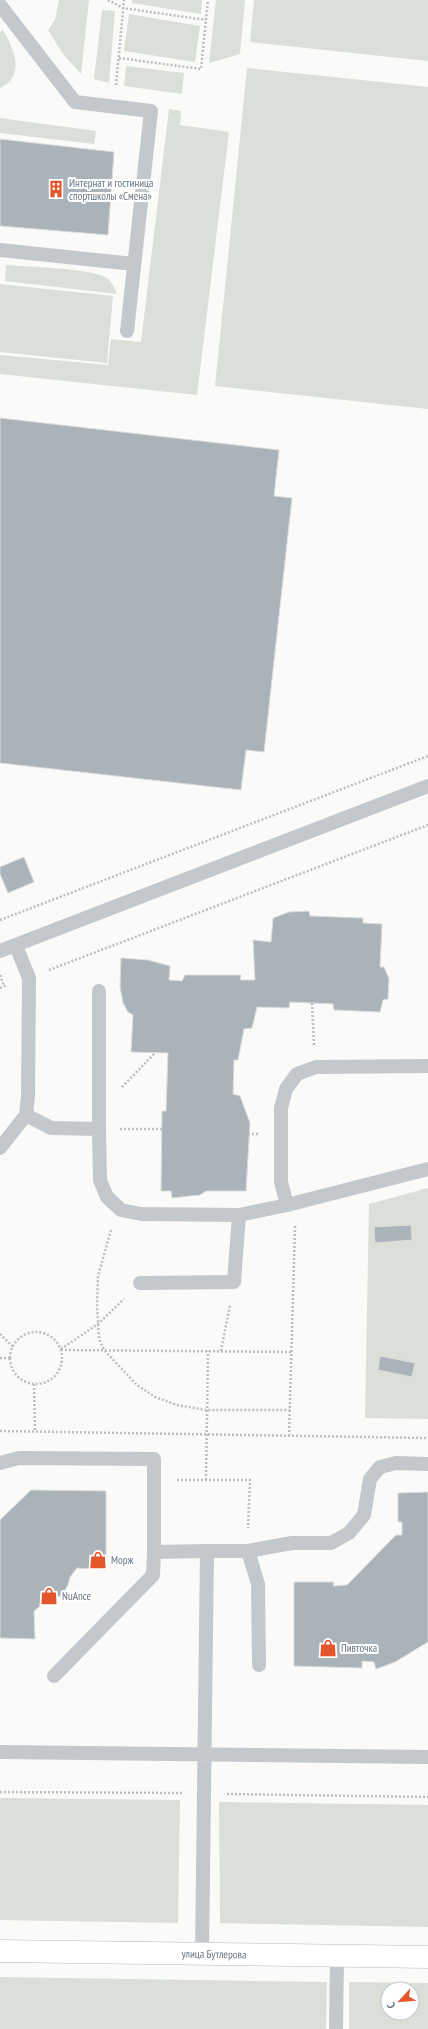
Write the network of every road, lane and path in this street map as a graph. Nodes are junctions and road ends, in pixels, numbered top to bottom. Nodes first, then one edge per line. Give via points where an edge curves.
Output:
1 (108, 0) edge
2 (124, 0) edge
3 (208, 0) edge
4 (0, 5) edge
5 (123, 8) junction
6 (206, 20) junction
7 (119, 58) junction
8 (116, 87) dead end
9 (0, 250) edge
10 (134, 264) junction
11 (127, 331) dead end
12 (428, 756) edge
13 (428, 786) edge
14 (428, 826) edge
15 (0, 920) edge
16 (16, 946) junction
17 (0, 952) edge
18 (0, 975) edge
19 (29, 978) junction
20 (4, 986) junction
21 (0, 988) edge
22 (99, 991) dead end
23 (312, 1003) dead end
24 (155, 1053) dead end
25 (428, 1066) edge
26 (316, 1067) junction
27 (99, 1110) junction
28 (26, 1115) junction
29 (99, 1129) junction
30 (162, 1129) dead end
31 (0, 1148) edge
32 (428, 1169) edge
33 (287, 1205) junction
34 (121, 1210) junction
35 (239, 1215) junction
36 (234, 1282) junction
37 (140, 1283) joint
38 (98, 1324) junction
39 (0, 1334) edge
40 (13, 1347) junction
41 (61, 1350) junction
42 (104, 1350) junction
43 (208, 1351) junction
44 (221, 1351) junction
45 (291, 1352) junction
46 (0, 1358) edge
47 (10, 1358) junction
48 (34, 1384) junction
49 (206, 1410) junction
50 (290, 1410) junction
51 (0, 1431) edge
52 (35, 1432) junction
53 (205, 1434) junction
54 (289, 1436) junction
55 (428, 1438) edge
56 (35, 1458) junction
57 (0, 1463) edge
58 (428, 1464) edge
59 (154, 1480) junction
60 (206, 1480) junction
61 (207, 1551) junction
62 (248, 1551) junction
63 (154, 1552) junction
64 (259, 1665) dead end
65 (54, 1676) dead end
66 (0, 1752) edge
67 (204, 1755) junction
68 (428, 1757) edge
69 (0, 1792) edge
70 (203, 1794) junction
71 (428, 1797) edge
72 (0, 1951) edge
73 (202, 1954) junction
74 (337, 1956) junction
75 (428, 1957) edge
76 (336, 2029) edge

1 - 5 path
2 - 5 path
3 - 6 path
4 - 10 lane via 75,102 151,111
5 - 6 path
5 - 7 path
6 - 7 path via 201,68
7 - 8 path
9 - 10 lane
10 - 11 lane
12 - 15 path
13 - 16 lane
14 - 19 path
16 - 17 lane
16 - 19 lane
18 - 20 path
19 - 20 path
19 - 28 lane
20 - 21 path
22 - 27 lane
23 - 26 path
24 - 27 path
25 - 26 lane
26 - 33 lane via 297,1074 286,1089 281,1108 281,1182
27 - 29 lane
28 - 29 lane via 51,1128
28 - 31 lane
29 - 30 path
29 - 34 lane via 100,1180 107,1197
32 - 33 lane
33 - 35 lane
33 - 45 path via 296,1217
34 - 35 lane via 141,1214
34 - 38 path via 113,1223 98,1276
35 - 36 lane
36 - 37 lane
36 - 44 path
37 - 38 path
38 - 41 path
38 - 42 path via 99,1339
39 - 40 path
40 - 41 path via 19,1338 38,1332 56,1341
40 - 47 path
41 - 42 path
41 - 48 path via 62,1360 53,1378 45,1383
42 - 43 path
42 - 49 path via 137,1384 155,1397 177,1405
43 - 44 path
43 - 49 path
44 - 45 path
45 - 50 path
46 - 47 path
47 - 48 path via 17,1375
48 - 52 path
49 - 50 path
49 - 53 path
50 - 54 path
51 - 52 path
52 - 53 path
52 - 56 path
53 - 54 path
53 - 60 path
54 - 55 path
56 - 57 lane via 18,1458
56 - 59 lane via 154,1459
58 - 62 lane via 396,1463 380,1467 370,1479 364,1515 349,1533 331,1543 292,1543
59 - 60 path
59 - 63 lane
60 - 62 path via 250,1480
61 - 62 lane
61 - 63 lane
61 - 67 lane
62 - 64 lane via 258,1584
63 - 65 lane via 153,1575
66 - 67 lane
67 - 68 lane
67 - 70 lane
69 - 70 path
70 - 71 path
70 - 73 lane
72 - 73 street, улица Бутлерова
73 - 74 street, улица Бутлерова
74 - 75 street, улица Бутлерова
74 - 76 lane

